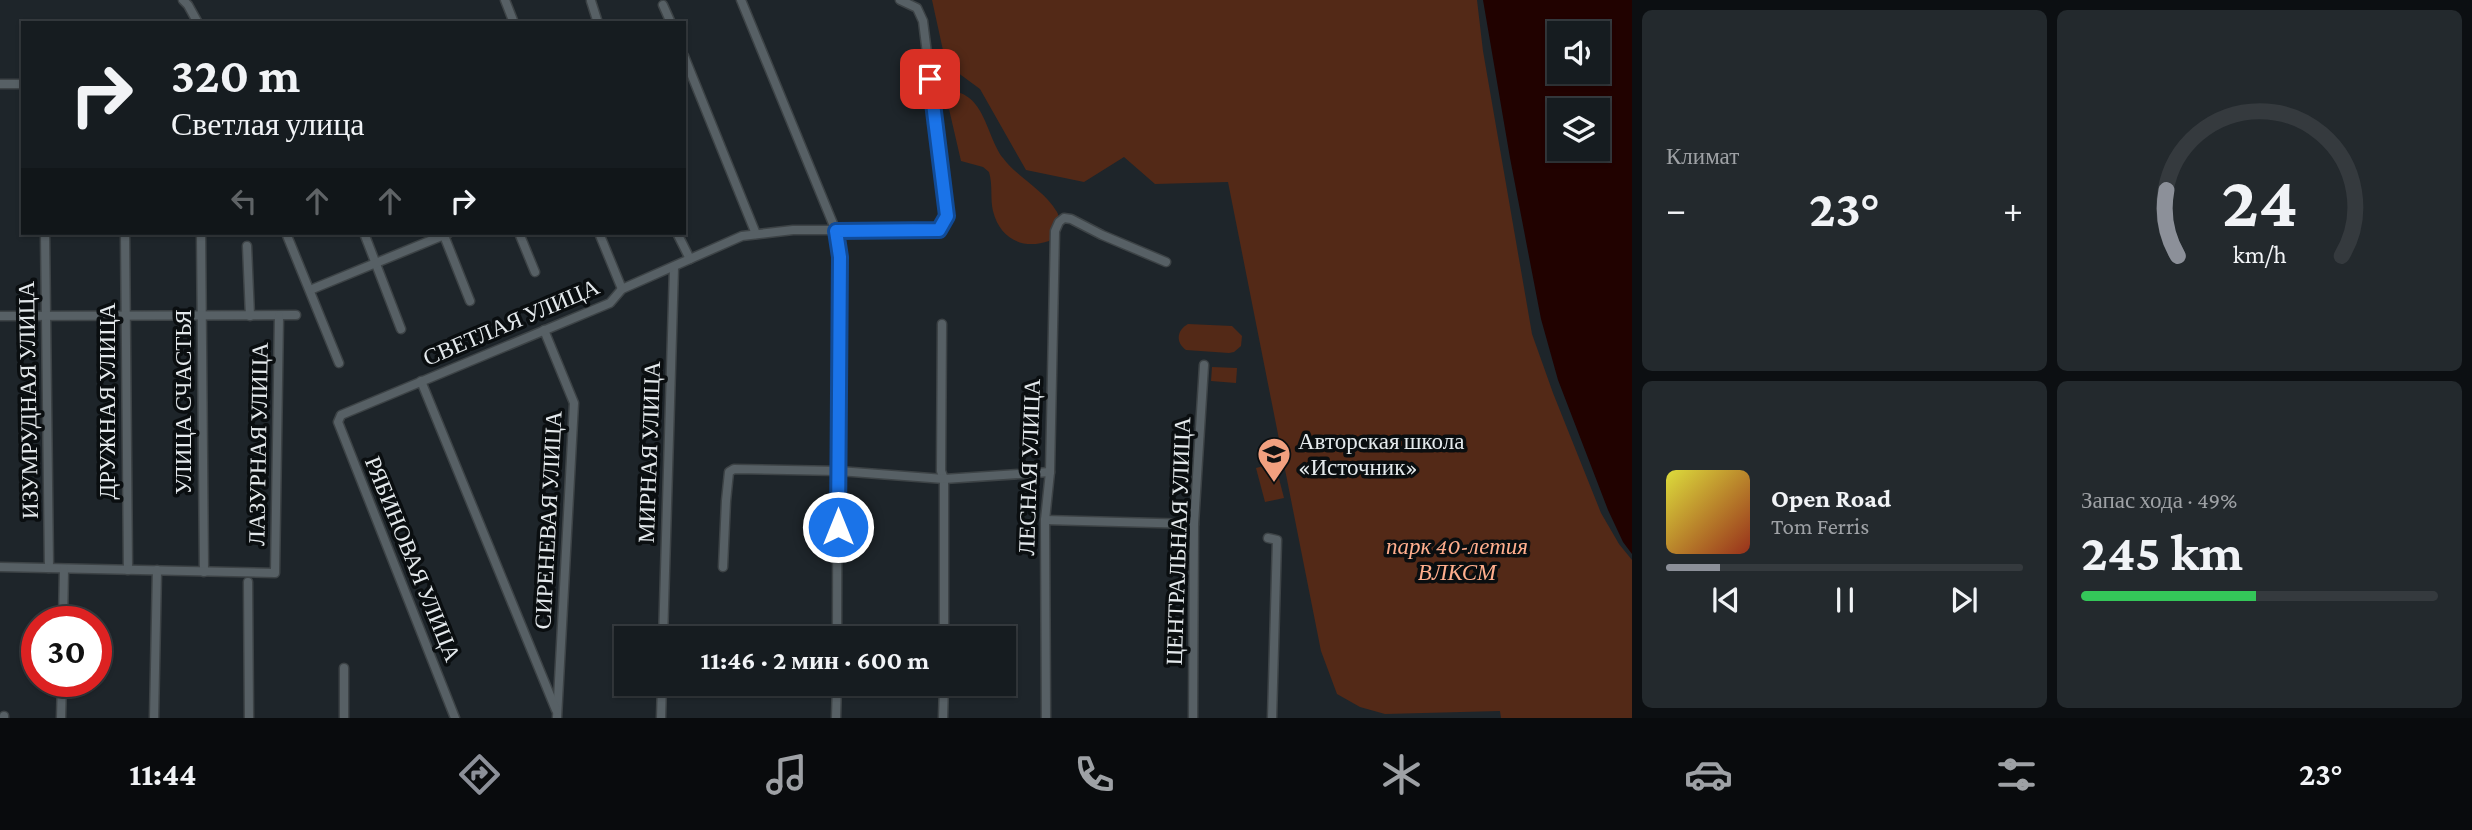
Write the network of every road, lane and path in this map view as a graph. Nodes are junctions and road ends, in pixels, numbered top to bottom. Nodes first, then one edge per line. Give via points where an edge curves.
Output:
1 (183, 0) edge
2 (505, 0) edge
3 (741, 0) edge
4 (900, 0) edge
5 (591, 1) edge
6 (663, 5) dead end
7 (197, 21) edge
8 (513, 21) edge
9 (597, 21) edge
10 (670, 21) edge
11 (686, 61) edge
12 (0, 84) edge
13 (21, 84) edge
14 (836, 231) junction
15 (756, 234) junction
16 (45, 235) edge
17 (125, 235) edge
18 (201, 235) edge
19 (287, 235) edge
20 (365, 235) edge
21 (443, 235) edge
22 (445, 235) edge
23 (520, 235) edge
24 (600, 235) edge
25 (678, 235) edge
26 (247, 246) dead end
27 (690, 259) junction
28 (376, 262) junction
29 (1167, 262) dead end
30 (674, 267) junction
31 (535, 272) dead end
32 (622, 289) junction
33 (310, 290) junction
34 (470, 302) dead end
35 (296, 315) dead end
36 (0, 316) edge
37 (46, 316) junction
38 (126, 316) junction
39 (201, 316) junction
40 (250, 316) junction
41 (279, 316) junction
42 (942, 324) dead end
43 (401, 329) dead end
44 (544, 330) junction
45 (339, 363) dead end
46 (1205, 365) dead end
47 (421, 381) junction
48 (341, 415) joint
49 (839, 471) junction
50 (1050, 472) junction
51 (944, 479) junction
52 (1045, 520) junction
53 (1195, 524) junction
54 (1268, 537) dead end
55 (723, 567) dead end
56 (0, 568) edge
57 (49, 568) junction
58 (64, 569) junction
59 (128, 570) junction
60 (158, 570) junction
61 (204, 572) junction
62 (248, 582) dead end
63 (63, 606) edge
64 (663, 626) edge
65 (837, 626) edge
66 (944, 626) edge
67 (344, 668) dead end
68 (662, 696) edge
69 (836, 696) edge
70 (944, 696) edge
71 (62, 697) edge
72 (557, 715) edge
73 (61, 718) edge
74 (154, 718) edge
75 (249, 718) edge
76 (344, 718) edge
77 (455, 718) edge
78 (661, 718) edge
79 (836, 718) edge
80 (943, 718) edge
81 (1045, 718) edge
82 (1193, 718) edge
83 (1272, 718) edge

1 - 7 street
2 - 8 street
3 - 14 street
4 - 14 street, СВЕТЛАЯ УЛИЦА via 917,8 923,21 947,216 939,230
5 - 9 street
6 - 10 street
11 - 15 street
12 - 13 street
14 - 15 street, СВЕТЛАЯ УЛИЦА via 793,229
14 - 49 street via 840,257
15 - 27 street, СВЕТЛАЯ УЛИЦА
16 - 37 street, ИЗУМРУДНАЯ УЛИЦА
17 - 38 street, ДРУЖНАЯ УЛИЦА
18 - 39 street, УЛИЦА СЧАСТЬЯ
19 - 33 street
20 - 28 street
21 - 28 street
22 - 34 street
23 - 31 street
24 - 32 street
25 - 27 street
26 - 40 street
27 - 30 street, СВЕТЛАЯ УЛИЦА
28 - 33 street
28 - 43 street
29 - 50 street, ЛЕСНАЯ УЛИЦА via 1071,219 1062,219 1055,231
30 - 32 street, СВЕТЛАЯ УЛИЦА
30 - 64 street, МИРНАЯ УЛИЦА
32 - 44 street, СВЕТЛАЯ УЛИЦА via 610,303
33 - 45 street
35 - 41 street
36 - 37 street
37 - 38 street
37 - 57 street, ИЗУМРУДНАЯ УЛИЦА
38 - 39 street
38 - 59 street, ДРУЖНАЯ УЛИЦА
39 - 40 street
39 - 61 street, УЛИЦА СЧАСТЬЯ
40 - 41 street
41 - 61 street, ЛАЗУРНАЯ УЛИЦА via 275,573
42 - 51 street
44 - 47 street, СВЕТЛАЯ УЛИЦА
44 - 72 street, СИРЕНЕВАЯ УЛИЦА via 573,403
46 - 53 street, ЦЕНТРАЛЬНАЯ УЛИЦА
47 - 48 street, СВЕТЛАЯ УЛИЦА
47 - 72 street
48 - 77 street, РЯБИНОВАЯ УЛИЦА via 338,422
49 - 51 street
49 - 55 street via 729,472
49 - 65 street
50 - 51 street
50 - 52 street, ЛЕСНАЯ УЛИЦА
51 - 66 street
52 - 53 street
52 - 81 street, ЛЕСНАЯ УЛИЦА
53 - 82 street, ЦЕНТРАЛЬНАЯ УЛИЦА
54 - 83 street via 1277,540
56 - 57 street
57 - 58 street
58 - 59 street
58 - 63 street
59 - 60 street
60 - 61 street
60 - 74 street
62 - 75 street
67 - 76 street
68 - 78 street
69 - 79 street
70 - 80 street
71 - 73 street

